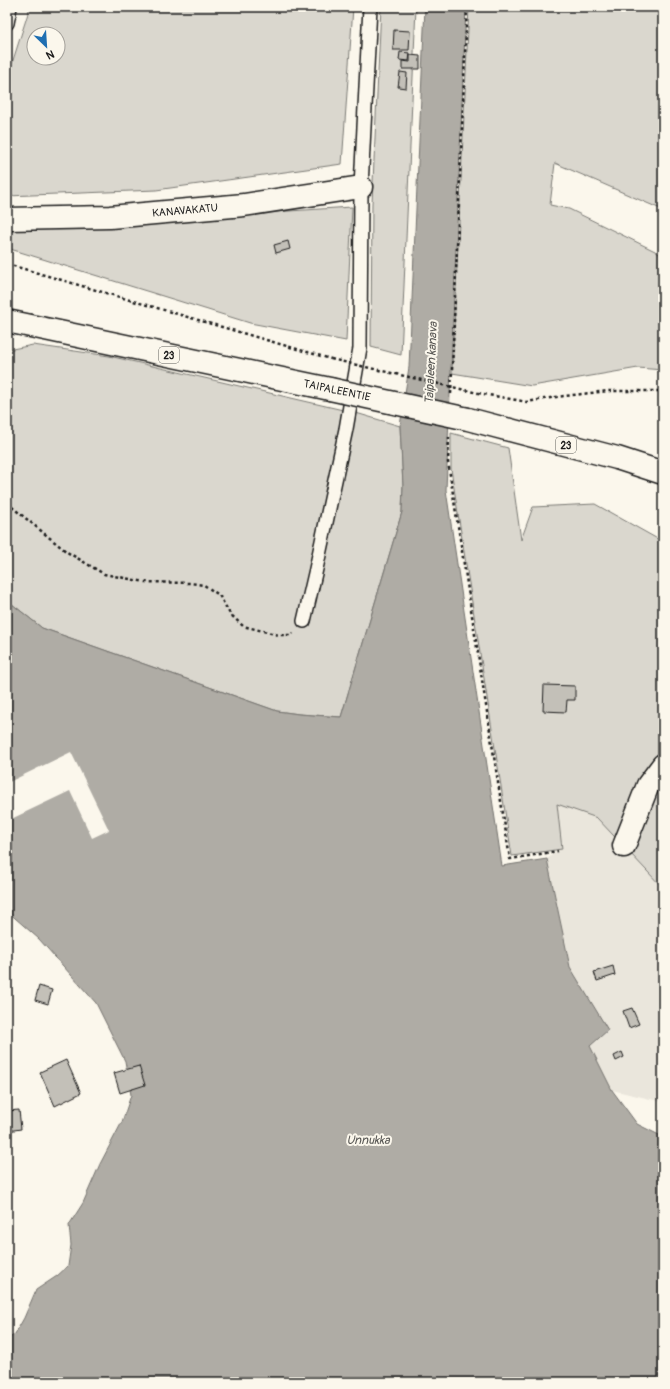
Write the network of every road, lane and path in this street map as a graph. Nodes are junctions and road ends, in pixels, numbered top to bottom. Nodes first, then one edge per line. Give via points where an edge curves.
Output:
1 (10, 7) edge
2 (370, 7) edge
3 (468, 7) edge
4 (7, 23) edge
5 (361, 187) junction
6 (7, 219) edge
7 (7, 264) edge
8 (7, 321) edge
9 (663, 391) edge
10 (451, 400) dead end
11 (449, 431) dead end
12 (663, 473) edge
13 (7, 503) edge
14 (304, 621) joint
15 (663, 765) edge
16 (624, 846) dead end
17 (558, 852) dead end

1 - 4 lane
2 - 5 lane
3 - 10 path
5 - 6 main road, KANAVAKATU via 244,205 110,217
5 - 14 lane via 360,348 346,429
7 - 9 path, bridge via 331,359 478,393 527,402 608,391
8 - 12 main road, TAIPALEENTIE / 23, bridge via 468,419 618,458
11 - 17 path via 448,462 510,859
13 - 14 path via 67,552 104,574 145,582 204,585 219,595 230,614 243,626 279,635 292,635
15 - 16 main road via 648,785

